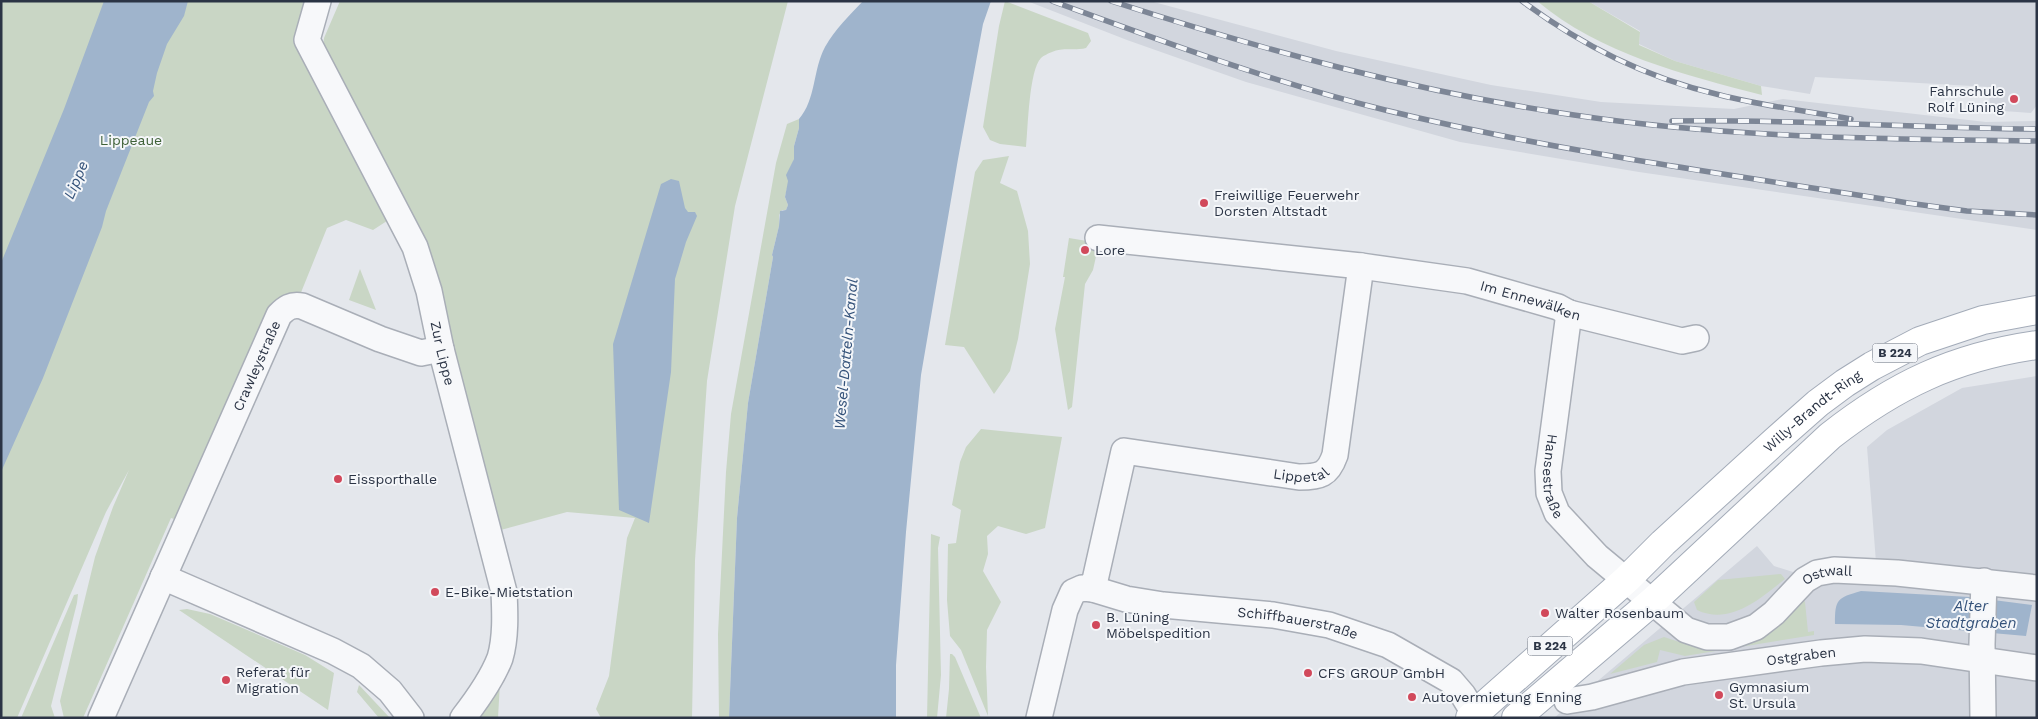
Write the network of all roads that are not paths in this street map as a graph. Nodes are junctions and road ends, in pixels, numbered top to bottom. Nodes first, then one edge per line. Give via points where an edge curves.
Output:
1 (318, 1) edge
2 (1098, 238) dead end
3 (1362, 266) junction
4 (2037, 310) edge
5 (1569, 313) junction
6 (1696, 338) dead end
7 (2037, 345) edge
8 (441, 349) junction
9 (163, 577) junction
10 (1627, 579) junction
11 (1984, 586) junction
12 (2037, 588) edge
13 (1093, 589) junction
14 (1652, 601) junction
15 (1983, 652) junction
16 (2037, 668) edge
17 (1567, 701) dead end
18 (1474, 716) edge
19 (101, 718) edge
20 (410, 718) edge
21 (463, 718) edge
22 (1039, 718) edge
23 (1516, 718) edge
24 (1983, 718) edge

1 - 8 street, Zur Lippe via 307,40 415,247 429,291
2 - 3 street
3 - 5 street, Im Ennewälken via 1467,281
3 - 13 street, Lippetal via 1332,465 1325,473 1313,477 1124,451
4 - 10 main road, Willy-Brandt-Ring / B 224 via 1983,320 1920,341 1852,379 1818,403 1775,441
5 - 6 street, Im Ennewälken via 1682,341
5 - 10 street, Hansestraße via 1548,471 1549,493 1557,513 1597,556
7 - 14 main road, B 224 via 1966,360 1889,394 1830,436
8 - 9 street, Crawleystraße via 420,353 302,306 287,307 273,326
8 - 21 street, Zur Lippe via 504,592 500,658
9 - 19 street, Crawleystraße
9 - 20 street via 361,666 390,691
10 - 14 street, Ostwall
10 - 18 main road, B 224
11 - 12 street, Ostwall
11 - 14 street, Ostwall via 1866,571 1818,573 1798,586 1764,621 1747,631 1718,638 1686,630
11 - 15 street
13 - 18 street, Schiffbauerstraße via 1163,605 1273,615 1329,625 1388,645 1451,681
13 - 22 street via 1082,588 1073,592 1065,610
14 - 23 main road, B 224
15 - 16 street, Ostgraben
15 - 17 street, Ostgraben via 1865,649 1821,653 1683,672
15 - 24 street

